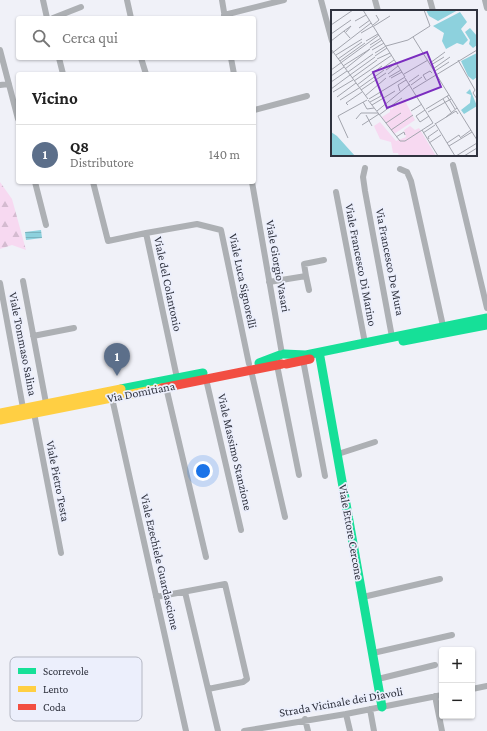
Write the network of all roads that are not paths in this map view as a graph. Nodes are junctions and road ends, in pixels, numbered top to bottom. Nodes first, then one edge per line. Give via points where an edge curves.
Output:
1 (43, 0) edge
2 (127, 0) edge
3 (222, 0) edge
4 (284, 0) edge
5 (321, 0) edge
6 (375, 0) edge
7 (430, 0) edge
8 (485, 0) edge
9 (81, 7) dead end
10 (487, 8) edge
11 (378, 10) edge
12 (433, 10) edge
13 (47, 16) edge
14 (58, 16) edge
15 (131, 16) edge
16 (224, 16) edge
17 (331, 37) edge
18 (0, 52) edge
19 (59, 60) edge
20 (142, 60) edge
21 (231, 60) edge
22 (62, 72) edge
23 (146, 72) edge
24 (234, 72) edge
25 (9, 84) junction
26 (0, 86) edge
27 (307, 96) dead end
28 (256, 109) edge
29 (16, 111) edge
30 (453, 165) dead end
31 (366, 168) dead end
32 (400, 169) dead end
33 (36, 184) edge
34 (94, 184) edge
35 (252, 184) edge
36 (336, 192) dead end
37 (46, 225) dead end
38 (146, 233) junction
39 (324, 260) dead end
40 (306, 276) junction
41 (23, 281) dead end
42 (270, 282) junction
43 (0, 283) edge
44 (309, 290) dead end
45 (487, 308) edge
46 (487, 318) edge
47 (487, 325) edge
48 (442, 326) junction
49 (74, 328) dead end
50 (33, 336) junction
51 (392, 337) junction
52 (365, 343) junction
53 (320, 357) junction
54 (282, 359) junction
55 (303, 360) junction
56 (250, 367) junction
57 (177, 378) junction
58 (206, 379) junction
59 (166, 387) junction
60 (112, 398) junction
61 (46, 403) junction
62 (23, 408) junction
63 (0, 413) edge
64 (34, 413) junction
65 (0, 420) edge
66 (375, 442) dead end
67 (338, 454) junction
68 (299, 476) dead end
69 (325, 476) dead end
70 (285, 517) dead end
71 (242, 530) dead end
72 (61, 553) dead end
73 (206, 557) dead end
74 (440, 580) dead end
75 (185, 592) junction
76 (156, 597) junction
77 (363, 598) junction
78 (452, 635) dead end
79 (373, 653) junction
80 (435, 665) dead end
81 (378, 679) junction
82 (487, 686) edge
83 (475, 688) edge
84 (208, 689) junction
85 (439, 695) edge
86 (435, 696) junction
87 (382, 707) junction
88 (370, 709) junction
89 (346, 714) junction
90 (305, 719) junction
91 (259, 730) edge
92 (186, 731) edge
93 (218, 731) edge
94 (244, 731) edge
95 (308, 731) edge
96 (350, 731) edge
97 (374, 731) edge
98 (442, 731) edge

1 - 13 street
2 - 15 street
3 - 16 street
4 - 16 street
5 - 17 street
6 - 11 street
7 - 12 street
8 - 10 street
9 - 14 street
18 - 25 street
19 - 22 street
20 - 23 street
21 - 24 street
25 - 26 street
25 - 29 street
27 - 28 street
30 - 45 street
31 - 51 street, Via Francesco De Mura via 363,177 365,191
32 - 48 street via 407,172 411,181
33 - 37 street
34 - 38 street, Viale del Colantonio via 108,241
35 - 42 street, Viale Giorgio Vasari
36 - 52 street, Viale Francesco Di Marino
38 - 56 street, Viale Luca Signorelli via 197,224 221,230
38 - 57 street, Viale del Colantonio
39 - 40 street via 304,264
40 - 42 street
40 - 44 street
41 - 50 street
42 - 54 street, Viale Giorgio Vasari
43 - 62 street, Viale Tommaso Salina
46 - 48 main road, Via Domitiana
47 - 53 main road, Via Domitiana
48 - 51 main road, Via Domitiana
49 - 50 street
50 - 61 street
51 - 52 main road, Via Domitiana
52 - 54 main road, Via Domitiana
53 - 55 main road, Via Domitiana
53 - 67 main road, Viale Ettore Cercone
54 - 55 main road, Via Domitiana
54 - 56 main road, Via Domitiana
54 - 68 street, Viale Giorgio Vasari
55 - 69 street
56 - 57 main road, Via Domitiana
56 - 58 main road, Via Domitiana
56 - 70 street
57 - 61 main road, Via Domitiana
58 - 59 main road, Via Domitiana
58 - 71 street, Viale Massimo Stanzione
59 - 60 main road, Via Domitiana
59 - 73 street
60 - 64 main road, Via Domitiana
60 - 76 street, Viale Ezechiele Guardascione
61 - 62 main road, Via Domitiana
62 - 63 main road, Via Domitiana
64 - 65 main road, Via Domitiana
64 - 72 street, Viale Pietro Testa
66 - 67 street
67 - 77 main road, Viale Ettore Cercone
74 - 77 street
75 - 76 street
75 - 84 street
75 - 84 street via 225,584 247,679
76 - 92 street, Viale Ezechiele Guardascione
77 - 79 main road, Viale Ettore Cercone
78 - 79 street
79 - 81 main road, Viale Ettore Cercone
80 - 81 street
81 - 87 main road, Viale Ettore Cercone
82 - 83 street
84 - 93 street
85 - 86 street, Strada Vicinale dei Diavoli
86 - 87 street, Strada Vicinale dei Diavoli
86 - 98 street
87 - 88 street, Strada Vicinale dei Diavoli
88 - 89 street, Strada Vicinale dei Diavoli
88 - 97 street
89 - 90 street, Strada Vicinale dei Diavoli
89 - 96 street
90 - 91 street, Strada Vicinale dei Diavoli
90 - 95 street
91 - 94 street, Strada Vicinale dei Diavoli

